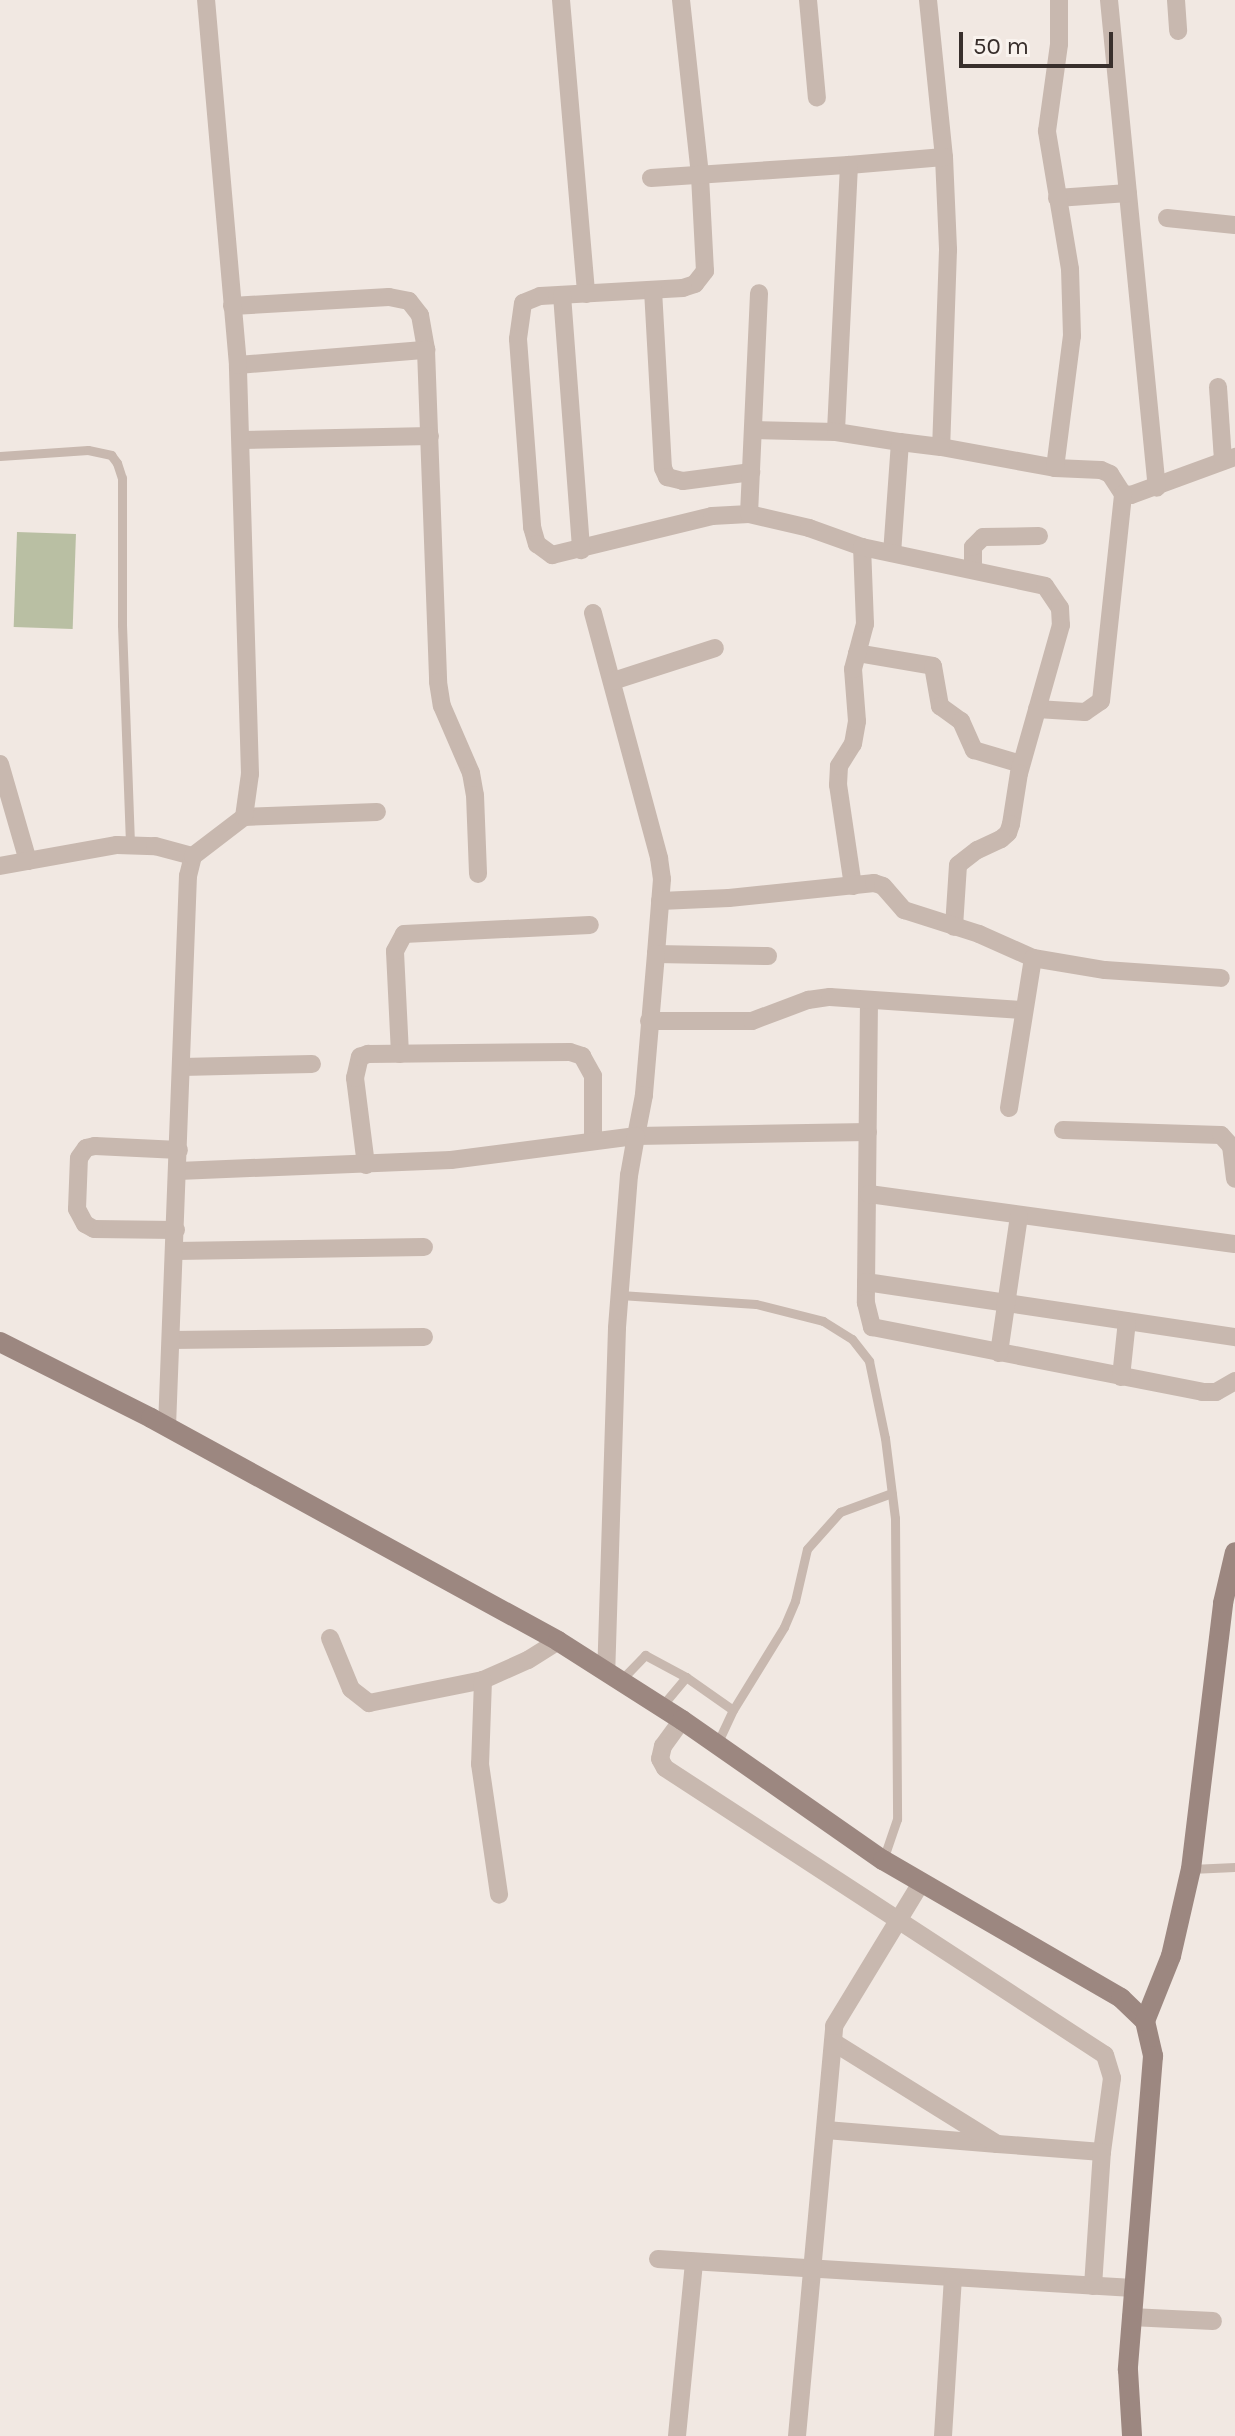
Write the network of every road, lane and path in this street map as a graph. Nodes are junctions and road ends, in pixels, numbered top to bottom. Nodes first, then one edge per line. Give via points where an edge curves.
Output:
1 (206, 0) edge
2 (561, 0) edge
3 (681, 0) edge
4 (808, 0) edge
5 (928, 0) edge
6 (1059, 0) edge
7 (1109, 0) edge
8 (1176, 0) edge
9 (1178, 31) dead end
10 (817, 98) dead end
11 (944, 157) junction
12 (849, 165) junction
13 (700, 176) junction
14 (651, 178) dead end
15 (1128, 193) junction
16 (1057, 198) junction
17 (1167, 218) dead end
18 (1235, 225) edge
19 (653, 290) junction
20 (759, 293) dead end
21 (586, 294) junction
22 (562, 295) junction
23 (232, 306) junction
24 (426, 350) junction
25 (238, 365) junction
26 (1218, 387) dead end
27 (753, 430) junction
28 (836, 432) junction
29 (430, 436) junction
30 (241, 440) junction
31 (900, 442) junction
32 (941, 447) junction
33 (0, 456) edge
34 (1229, 459) edge
35 (1055, 468) junction
36 (751, 472) junction
37 (1157, 488) junction
38 (1123, 494) junction
39 (749, 514) junction
40 (1039, 536) dead end
41 (862, 547) junction
42 (581, 550) junction
43 (892, 553) junction
44 (973, 569) junction
45 (593, 613) dead end
46 (715, 648) dead end
47 (857, 653) junction
48 (613, 681) junction
49 (1037, 709) junction
50 (0, 764) edge
51 (1021, 764) junction
52 (377, 812) dead end
53 (244, 817) junction
54 (130, 844) junction
55 (193, 856) junction
56 (28, 861) junction
57 (0, 866) edge
58 (478, 874) dead end
59 (853, 886) junction
60 (660, 901) junction
61 (590, 925) dead end
62 (954, 927) junction
63 (656, 954) junction
64 (768, 956) dead end
65 (1033, 958) junction
66 (1221, 978) dead end
67 (869, 1000) junction
68 (1023, 1010) junction
69 (649, 1021) junction
70 (400, 1054) junction
71 (312, 1064) dead end
72 (182, 1067) junction
73 (1009, 1108) dead end
74 (1063, 1130) dead end
75 (868, 1132) junction
76 (636, 1136) junction
77 (593, 1140) junction
78 (179, 1150) junction
79 (1234, 1156) edge
80 (366, 1165) junction
81 (178, 1171) junction
82 (1235, 1179) edge
83 (869, 1194) junction
84 (1019, 1216) junction
85 (176, 1230) junction
86 (1235, 1244) edge
87 (424, 1247) dead end
88 (175, 1251) junction
89 (866, 1282) junction
90 (620, 1295) junction
91 (1007, 1303) junction
92 (1127, 1321) junction
93 (424, 1337) dead end
94 (1235, 1337) edge
95 (171, 1340) junction
96 (0, 1342) edge
97 (999, 1353) junction
98 (1121, 1377) junction
99 (1235, 1381) edge
100 (167, 1427) junction
101 (892, 1493) junction
102 (1235, 1552) edge
103 (330, 1638) dead end
104 (558, 1641) junction
105 (614, 1675) junction
106 (686, 1677) junction
107 (483, 1680) junction
108 (661, 1707) junction
109 (733, 1710) junction
110 (682, 1720) junction
111 (717, 1744) junction
112 (883, 1860) junction
113 (1235, 1867) edge
114 (1191, 1869) junction
115 (921, 1883) junction
116 (499, 1895) dead end
117 (901, 1920) junction
118 (1145, 2021) junction
119 (833, 2042) junction
120 (826, 2130) junction
121 (997, 2144) junction
122 (1102, 2152) junction
123 (658, 2259) dead end
124 (694, 2262) junction
125 (814, 2269) junction
126 (953, 2278) junction
127 (1093, 2286) junction
128 (1133, 2288) junction
129 (1131, 2317) junction
130 (1213, 2321) dead end
131 (677, 2436) edge
132 (797, 2436) edge
133 (943, 2436) edge
134 (1132, 2436) edge

1 - 23 street
2 - 21 street
3 - 13 street
4 - 10 street
5 - 11 street
6 - 16 street via 1059,44 1047,131
7 - 15 street
8 - 9 street
11 - 12 street
11 - 32 street via 948,250
12 - 13 street
12 - 28 street
13 - 14 street
13 - 19 street via 705,271 695,284
15 - 16 street
15 - 37 street
16 - 35 street via 1070,269 1072,336
17 - 18 street
19 - 21 street
19 - 36 street via 667,477 683,481
20 - 27 street
21 - 22 street
22 - 42 street
22 - 42 street via 530,299 520,311 527,485 537,544 552,555
23 - 24 street via 389,297 409,301 420,315
23 - 25 street
24 - 25 street
24 - 29 street
25 - 30 street
26 - 34 street
27 - 28 street
27 - 36 street
28 - 31 street
29 - 30 street
29 - 58 street via 438,682 475,795
30 - 53 street via 250,774
31 - 32 street
31 - 43 street
32 - 35 street
33 - 54 lane via 88,450 111,455 117,463 122,478
34 - 37 street
35 - 38 street via 1101,470
36 - 39 street
37 - 38 street
38 - 49 street via 1101,701 1085,712
39 - 41 street
39 - 42 street via 712,516
40 - 44 street via 983,537 973,547
41 - 43 street
41 - 47 street via 865,624
43 - 44 street
44 - 49 street via 1032,581 1055,596 1061,625
45 - 48 street
46 - 48 street
47 - 51 street via 933,666 940,706 961,721 974,750
47 - 59 street via 857,721 853,744 839,766 838,785
48 - 60 street via 659,858
49 - 51 street
50 - 56 street
51 - 62 street via 1008,833 958,865
52 - 53 street
53 - 55 street
54 - 55 street
54 - 56 street
55 - 72 street
56 - 57 street
59 - 60 street
59 - 62 street via 883,886 904,910
60 - 63 street
61 - 70 street via 404,934 395,951
62 - 65 street
63 - 64 street
63 - 69 street
65 - 66 street via 1105,970
65 - 68 street
67 - 68 street
67 - 69 street via 816,998 752,1021
67 - 75 street
68 - 73 street
69 - 76 street
70 - 77 street via 582,1056 593,1076
70 - 80 street via 368,1054 356,1066
71 - 72 street
72 - 78 street
74 - 79 street via 1221,1135
75 - 76 street
75 - 83 street
76 - 77 street
76 - 90 street
77 - 80 street via 451,1160
78 - 81 street
78 - 85 street via 86,1148 79,1158 77,1209 94,1229
79 - 82 street
80 - 81 street
81 - 85 street
83 - 84 street
83 - 89 street
84 - 86 street
84 - 91 street
85 - 88 street
87 - 88 street
88 - 95 street
89 - 91 street
89 - 97 street via 872,1327
90 - 101 lane via 756,1304 823,1321 852,1339 869,1361
90 - 105 street
91 - 92 street
91 - 97 street
92 - 94 street
92 - 98 street
93 - 95 street
95 - 100 street
96 - 100 main road
97 - 98 street
98 - 99 street via 1202,1392 1227,1388
100 - 104 main road
101 - 109 lane via 840,1512 807,1549 784,1627
101 - 112 lane via 897,1819
102 - 114 main road via 1223,1603
103 - 107 street via 351,1689 369,1703
104 - 105 main road
104 - 107 street
105 - 106 lane via 645,1655
105 - 108 main road
106 - 108 lane
106 - 109 lane
107 - 116 street via 480,1764
108 - 110 main road
109 - 111 lane
110 - 111 main road
110 - 117 street via 663,1746 660,1759 665,1768
111 - 112 main road
112 - 115 main road
113 - 114 lane
114 - 118 main road via 1171,1956
115 - 117 street
115 - 118 main road via 1121,1998
117 - 119 street via 834,2026
117 - 122 street via 1105,2055 1112,2078
118 - 128 main road via 1153,2056
119 - 120 street
119 - 121 street
120 - 121 street
120 - 125 street
121 - 122 street
122 - 127 street
123 - 124 street
124 - 125 street
124 - 131 street
125 - 126 street
125 - 132 street
126 - 127 street
126 - 133 street
127 - 128 street
128 - 129 main road
129 - 130 street
129 - 134 main road

